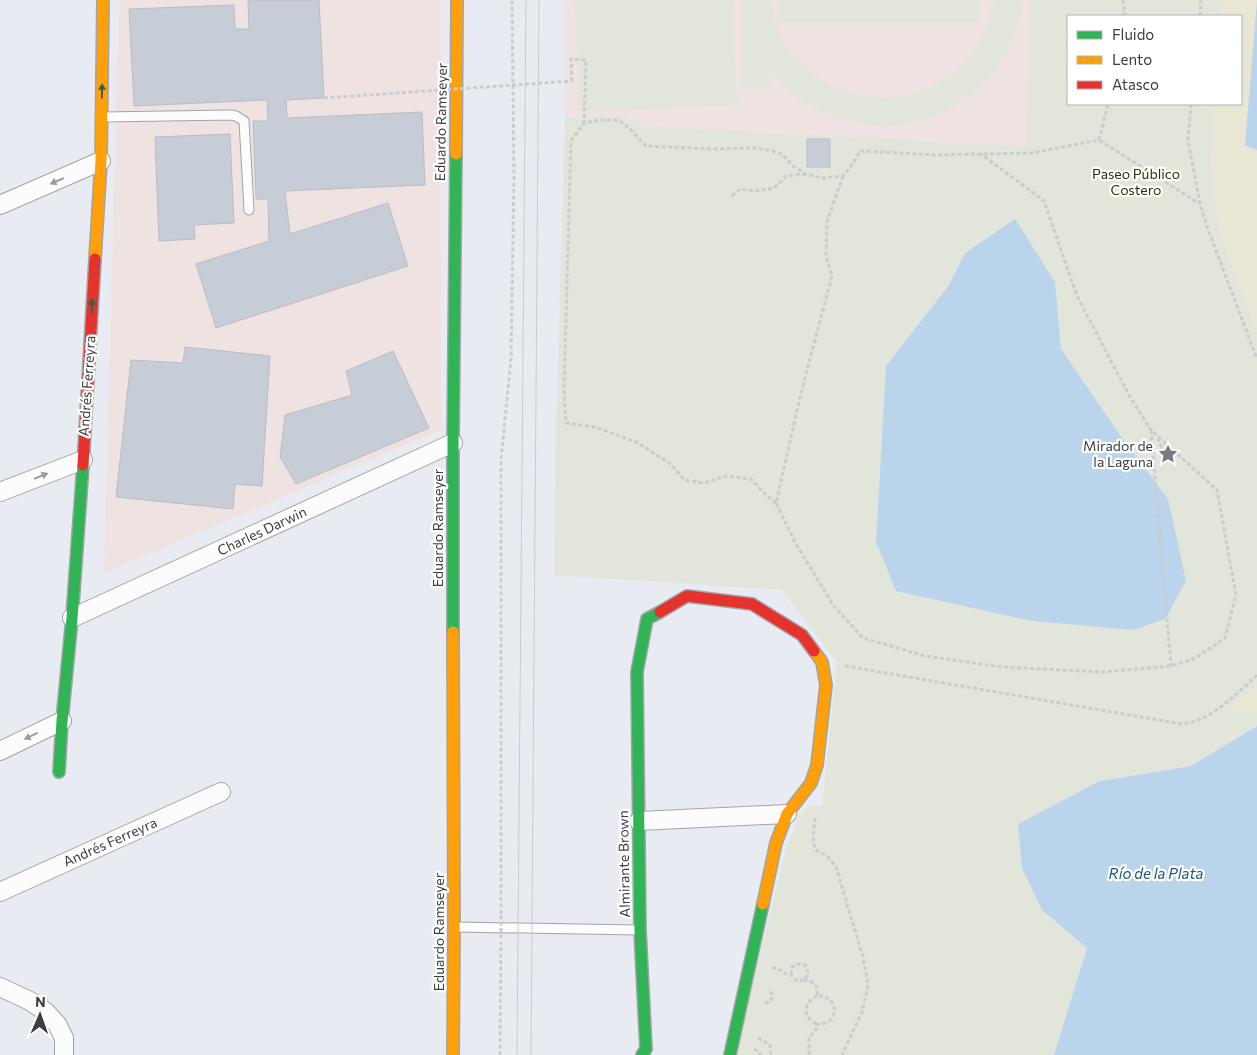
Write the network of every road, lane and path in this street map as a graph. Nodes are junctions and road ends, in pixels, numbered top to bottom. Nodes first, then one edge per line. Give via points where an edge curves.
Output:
1 (103, 0) edge
2 (457, 0) edge
3 (512, 0) edge
4 (1123, 0) edge
5 (1202, 0) edge
6 (1125, 15) edge
7 (1200, 15) edge
8 (324, 98) dead end
9 (1108, 105) edge
10 (1191, 105) edge
11 (102, 117) junction
12 (584, 123) junction
13 (1099, 140) junction
14 (981, 154) junction
15 (101, 162) junction
16 (805, 174) junction
17 (843, 176) junction
18 (732, 196) dead end
19 (1200, 204) junction
20 (0, 205) edge
21 (249, 210) dead end
22 (1257, 359) edge
23 (1151, 430) junction
24 (1159, 438) junction
25 (453, 443) junction
26 (1168, 454) dead end
27 (83, 460) junction
28 (0, 492) edge
29 (776, 503) junction
30 (72, 618) junction
31 (822, 662) junction
32 (1171, 666) junction
33 (1257, 676) edge
34 (62, 721) junction
35 (0, 751) edge
36 (59, 772) dead end
37 (221, 792) dead end
38 (787, 814) junction
39 (816, 816) dead end
40 (639, 821) junction
41 (0, 892) edge
42 (454, 926) junction
43 (640, 930) junction
44 (766, 970) dead end
45 (791, 973) junction
46 (803, 980) junction
47 (0, 987) edge
48 (764, 987) dead end
49 (770, 991) dead end
50 (817, 996) junction
51 (817, 1024) junction
52 (768, 1043) dead end
53 (752, 1049) dead end
54 (64, 1055) edge
55 (453, 1055) edge
56 (500, 1055) edge
57 (642, 1055) edge
58 (730, 1055) edge
59 (809, 1055) edge
60 (842, 1055) edge

11 -> 1 street, Andrés Ferreyra
2 - 25 street, Eduardo Ramseyer
3 - 56 path, bridge via 514,176 511,350 501,460
4 - 6 path
5 - 7 path
8 - 12 path, bridge via 572,81 571,60 586,60
9 - 13 path
10 - 19 path via 1188,140
11 - 15 street, Andrés Ferreyra
11 - 21 lane via 236,116 244,121
12 - 16 path via 619,120 646,146 773,151
12 - 29 path via 571,141 564,390 566,423 595,427 638,443 669,463 685,480 704,484 726,476 751,479
13 - 14 path via 1032,152
13 - 19 path
14 - 17 path via 860,151
14 - 23 path via 1044,201 1077,296
15 -> 20 street
27 -> 15 street, Andrés Ferreyra
16 - 17 path via 822,178
16 - 18 path via 786,176 774,188 740,189
17 - 29 path via 827,222 826,256 832,276
19 - 22 path
23 - 24 path
23 - 32 path
24 - 26 path via 1159,444
24 - 32 path via 1217,490 1236,595 1225,638 1196,658
25 - 30 street, Charles Darwin
25 - 42 street, Eduardo Ramseyer
28 -> 27 street
27 - 30 street, Andrés Ferreyra
29 - 32 path via 833,605 863,638 925,656 1002,667 1102,672
30 - 34 street, Andrés Ferreyra
31 - 33 path via 1182,724 1205,718
31 - 38 street via 826,685 818,765 811,783
31 - 40 street, Almirante Brown via 802,635 752,604 687,596 647,619 637,672
34 -> 35 street
34 - 36 street, Andrés Ferreyra
37 - 41 street, Andrés Ferreyra
38 - 40 street
38 - 58 street via 776,843
39 - 60 path via 813,841 816,850 836,867 863,957 868,985 862,1012
40 - 43 street, Almirante Brown
42 - 43 lane
42 - 55 street, Eduardo Ramseyer
43 - 57 street, Almirante Brown via 646,1049
44 - 45 path via 777,968 786,974
45 - 46 path via 795,980
45 - 46 path via 797,964 805,965 808,973
46 - 50 path via 814,984
47 - 54 street via 46,1012 64,1038
48 - 49 path
50 - 51 path via 809,1002 806,1010 809,1019
50 - 51 path via 826,997 834,1008 830,1020
51 - 59 path via 808,1039
52 - 53 path

